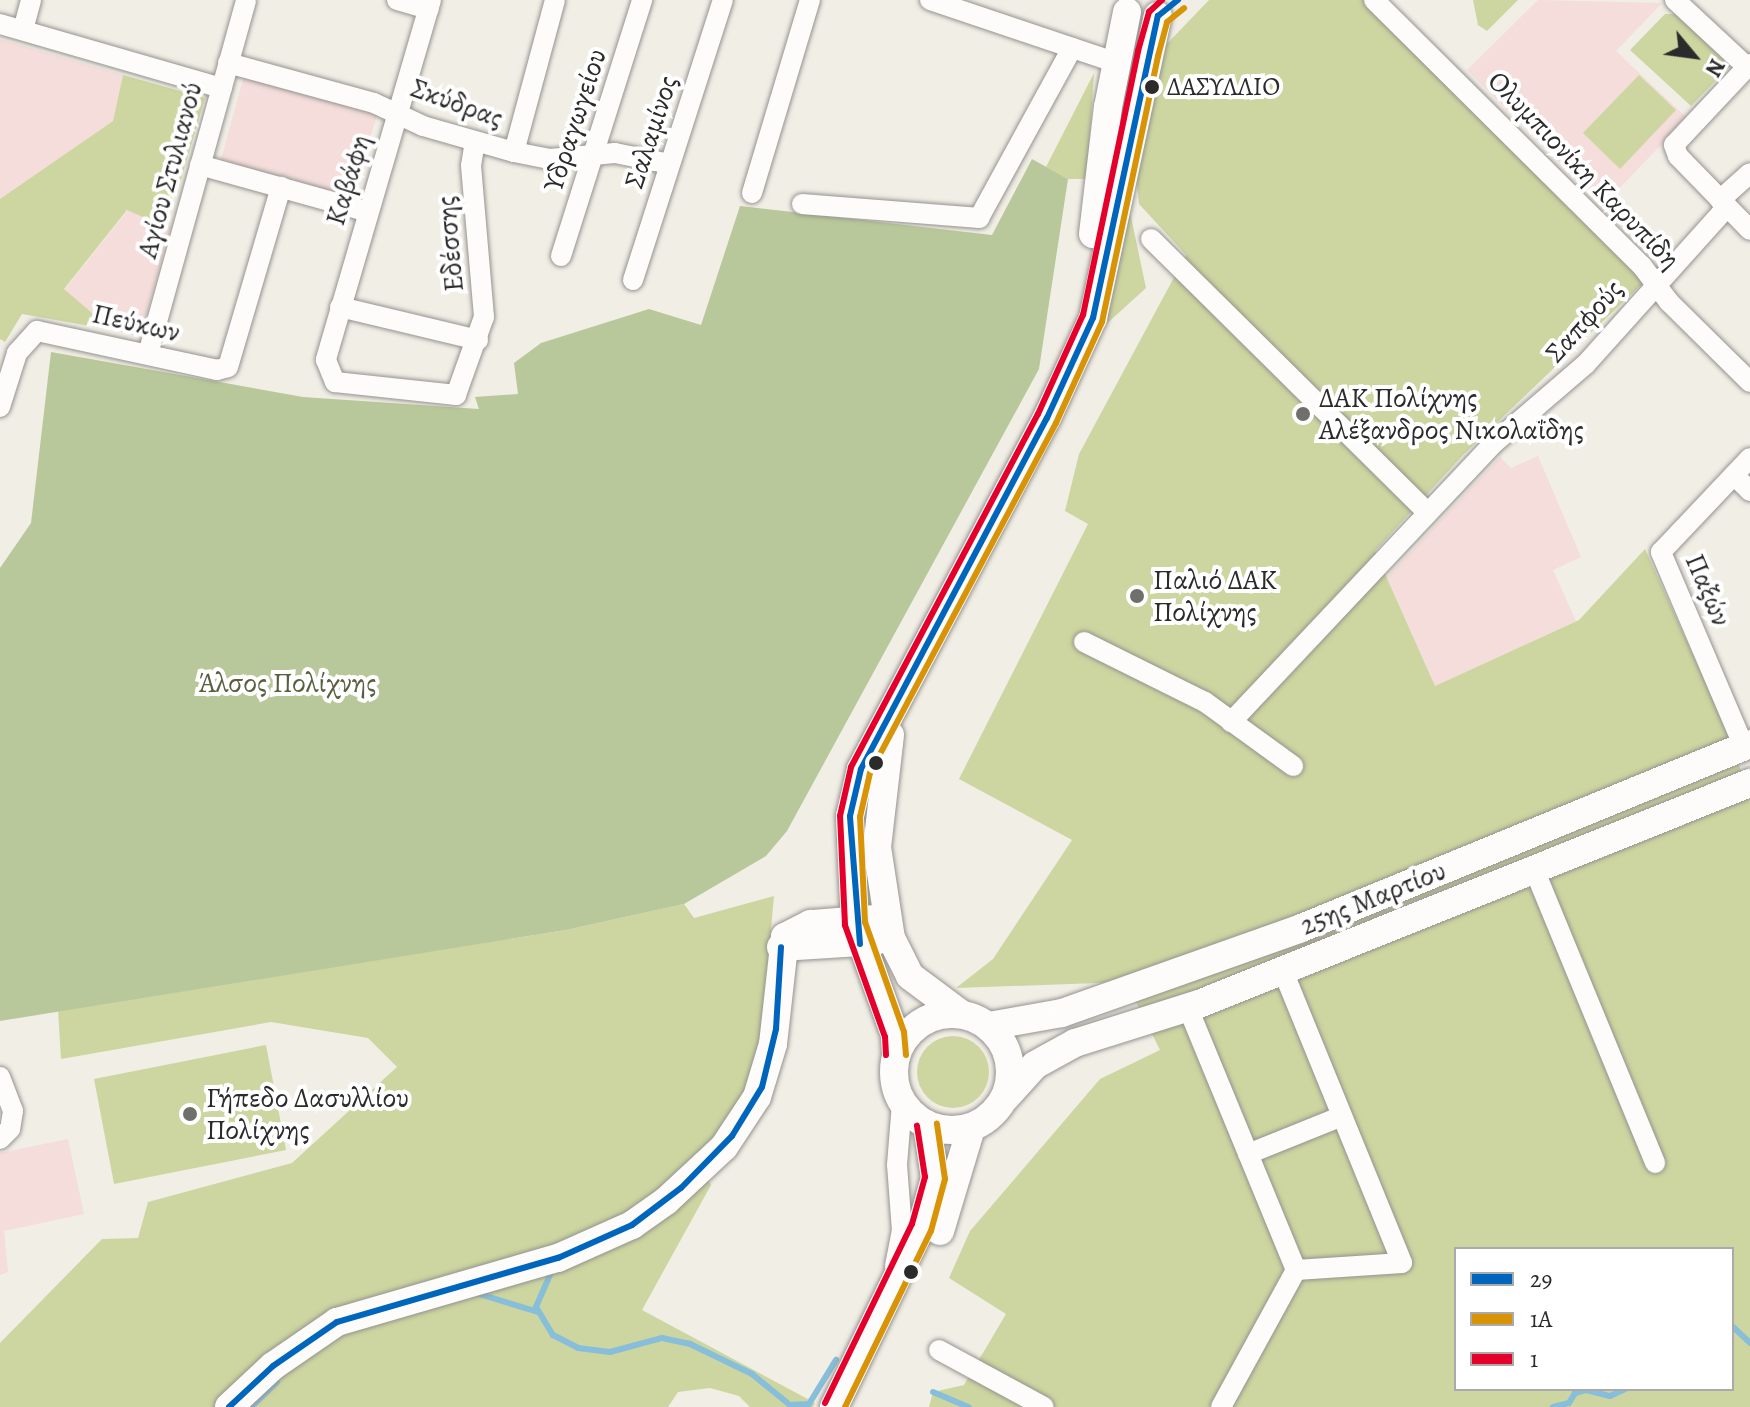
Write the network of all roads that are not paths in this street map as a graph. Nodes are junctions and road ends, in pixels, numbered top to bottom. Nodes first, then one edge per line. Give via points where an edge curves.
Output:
1 (31, 0) edge
2 (246, 0) edge
3 (397, 0) edge
4 (555, 0) edge
5 (642, 0) edge
6 (723, 0) edge
7 (810, 0) edge
8 (930, 0) edge
9 (1374, 0) edge
10 (1675, 0) edge
11 (430, 4) edge
12 (1122, 6) edge
13 (1168, 8) edge
14 (0, 24) edge
15 (23, 30) junction
16 (1072, 48) junction
17 (228, 63) junction
18 (1117, 63) junction
19 (1748, 65) edge
20 (222, 88) junction
21 (397, 113) junction
22 (475, 142) junction
23 (514, 152) junction
24 (594, 153) junction
25 (670, 164) junction
26 (200, 165) junction
27 (1750, 173) edge
28 (281, 187) junction
29 (752, 193) dead end
30 (802, 204) dead end
31 (1724, 204) junction
32 (368, 212) junction
33 (1750, 230) edge
34 (1151, 239) dead end
35 (561, 256) dead end
36 (633, 280) dead end
37 (1657, 283) junction
38 (340, 307) junction
39 (478, 340) junction
40 (148, 354) junction
41 (1075, 354) junction
42 (329, 375) joint
43 (1750, 382) edge
44 (0, 407) edge
45 (1750, 458) edge
46 (1734, 475) junction
47 (1750, 491) edge
48 (1427, 512) junction
49 (1084, 642) dead end
50 (903, 688) junction
51 (1231, 722) junction
52 (1748, 750) edge
53 (1293, 766) dead end
54 (1750, 783) edge
55 (1534, 869) junction
56 (889, 928) junction
57 (858, 934) junction
58 (1283, 971) junction
59 (1188, 1008) junction
60 (961, 1014) junction
61 (989, 1026) junction
62 (896, 1055) junction
63 (0, 1077) edge
64 (1006, 1097) junction
65 (902, 1103) junction
66 (1342, 1116) junction
67 (927, 1125) junction
68 (971, 1128) junction
69 (0, 1139) edge
70 (1248, 1154) junction
71 (1655, 1163) dead end
72 (1296, 1270) junction
73 (879, 1320) junction
74 (939, 1350) dead end
75 (229, 1407) edge
76 (834, 1407) edge
77 (853, 1407) edge
78 (1044, 1407) edge
79 (1221, 1407) edge

1 - 15 street
2 - 17 street, Αγίου Στυλιανού
3 - 11 street
4 - 23 street
5 - 24 street, Υδραγωγείου
6 - 25 street, Σαλαμίνος
7 - 29 street
8 - 16 street
9 - 37 street, Ολυμπιονίκη Καρυπίδη
10 - 19 street
11 - 21 street, Καβάφη
12 - 13 street
12 - 18 street
13 - 41 street via 1093,318
14 - 15 street
15 - 20 street
16 - 18 street
16 - 30 street via 979,218
17 - 20 street, Αγίου Στυλιανού
17 - 21 street, Σκύδρας
18 - 41 street
19 - 31 street via 1674,145 1678,156
20 - 26 street, Αγίου Στυλιανού
21 - 22 street, Σκύδρας
21 - 32 street, Καβάφη
22 - 23 street, Σκύδρας
22 - 39 street, Εδέσσης via 471,166 484,308
23 - 24 street, Σκύδρας via 550,159
24 - 25 street, Σκύδρας
24 - 35 street, Υδραγωγείου
25 - 36 street, Σαλαμίνος
26 - 28 street
26 - 40 street, Αγίου Στυλιανού
27 - 31 street, Σαπφούς
28 - 32 street
28 - 40 street, Πεύκων via 228,367 217,370
31 - 33 street
31 - 37 street, Σαπφούς
32 - 38 street, Καβάφη
34 - 48 street
37 - 43 street, Ολυμπιονίκη Καρυπίδη
37 - 48 street, Σαπφούς via 1577,373 1513,425
38 - 39 street
38 - 42 street, Καβάφη via 326,360
39 - 42 street, Εδέσσης via 456,395 343,385
40 - 44 street, Πεύκων via 47,331 31,333 17,353
41 - 50 street via 1052,408
45 - 46 street
46 - 47 street
46 - 52 street, Παξών via 1661,552
48 - 51 street, Σαπφούς
49 - 51 street via 1205,702
50 - 56 street via 884,757 877,817
50 - 57 street via 861,769 850,816
51 - 53 street
52 - 61 street, 25ης Μαρτίου via 1299,929 1062,1013
54 - 55 street, 25ης Μαρτίου
55 - 58 street, 25ης Μαρτίου
55 - 71 street
56 - 57 street
56 - 60 street via 925,992
57 - 62 street via 895,1035
57 - 75 street via 781,947 776,1029 762,1087 724,1147 673,1195 632,1225 558,1258 337,1322 273,1366
58 - 59 street, 25ης Μαρτίου
58 - 66 street
59 - 64 street, 25ης Μαρτίου via 1054,1052
59 - 70 street
60 - 61 street
60 - 62 street via 921,1023
61 - 64 street via 1010,1058
62 - 65 street via 895,1080
63 - 69 street via 13,1111 10,1129
64 - 68 street
65 - 67 street
65 - 73 street via 897,1163 902,1231
66 - 70 street
66 - 72 street via 1402,1263
67 - 68 street
67 - 73 street via 935,1163 930,1198 910,1259
68 - 77 street via 929,1259
70 - 72 street
72 - 79 street
73 - 76 street
74 - 78 street

